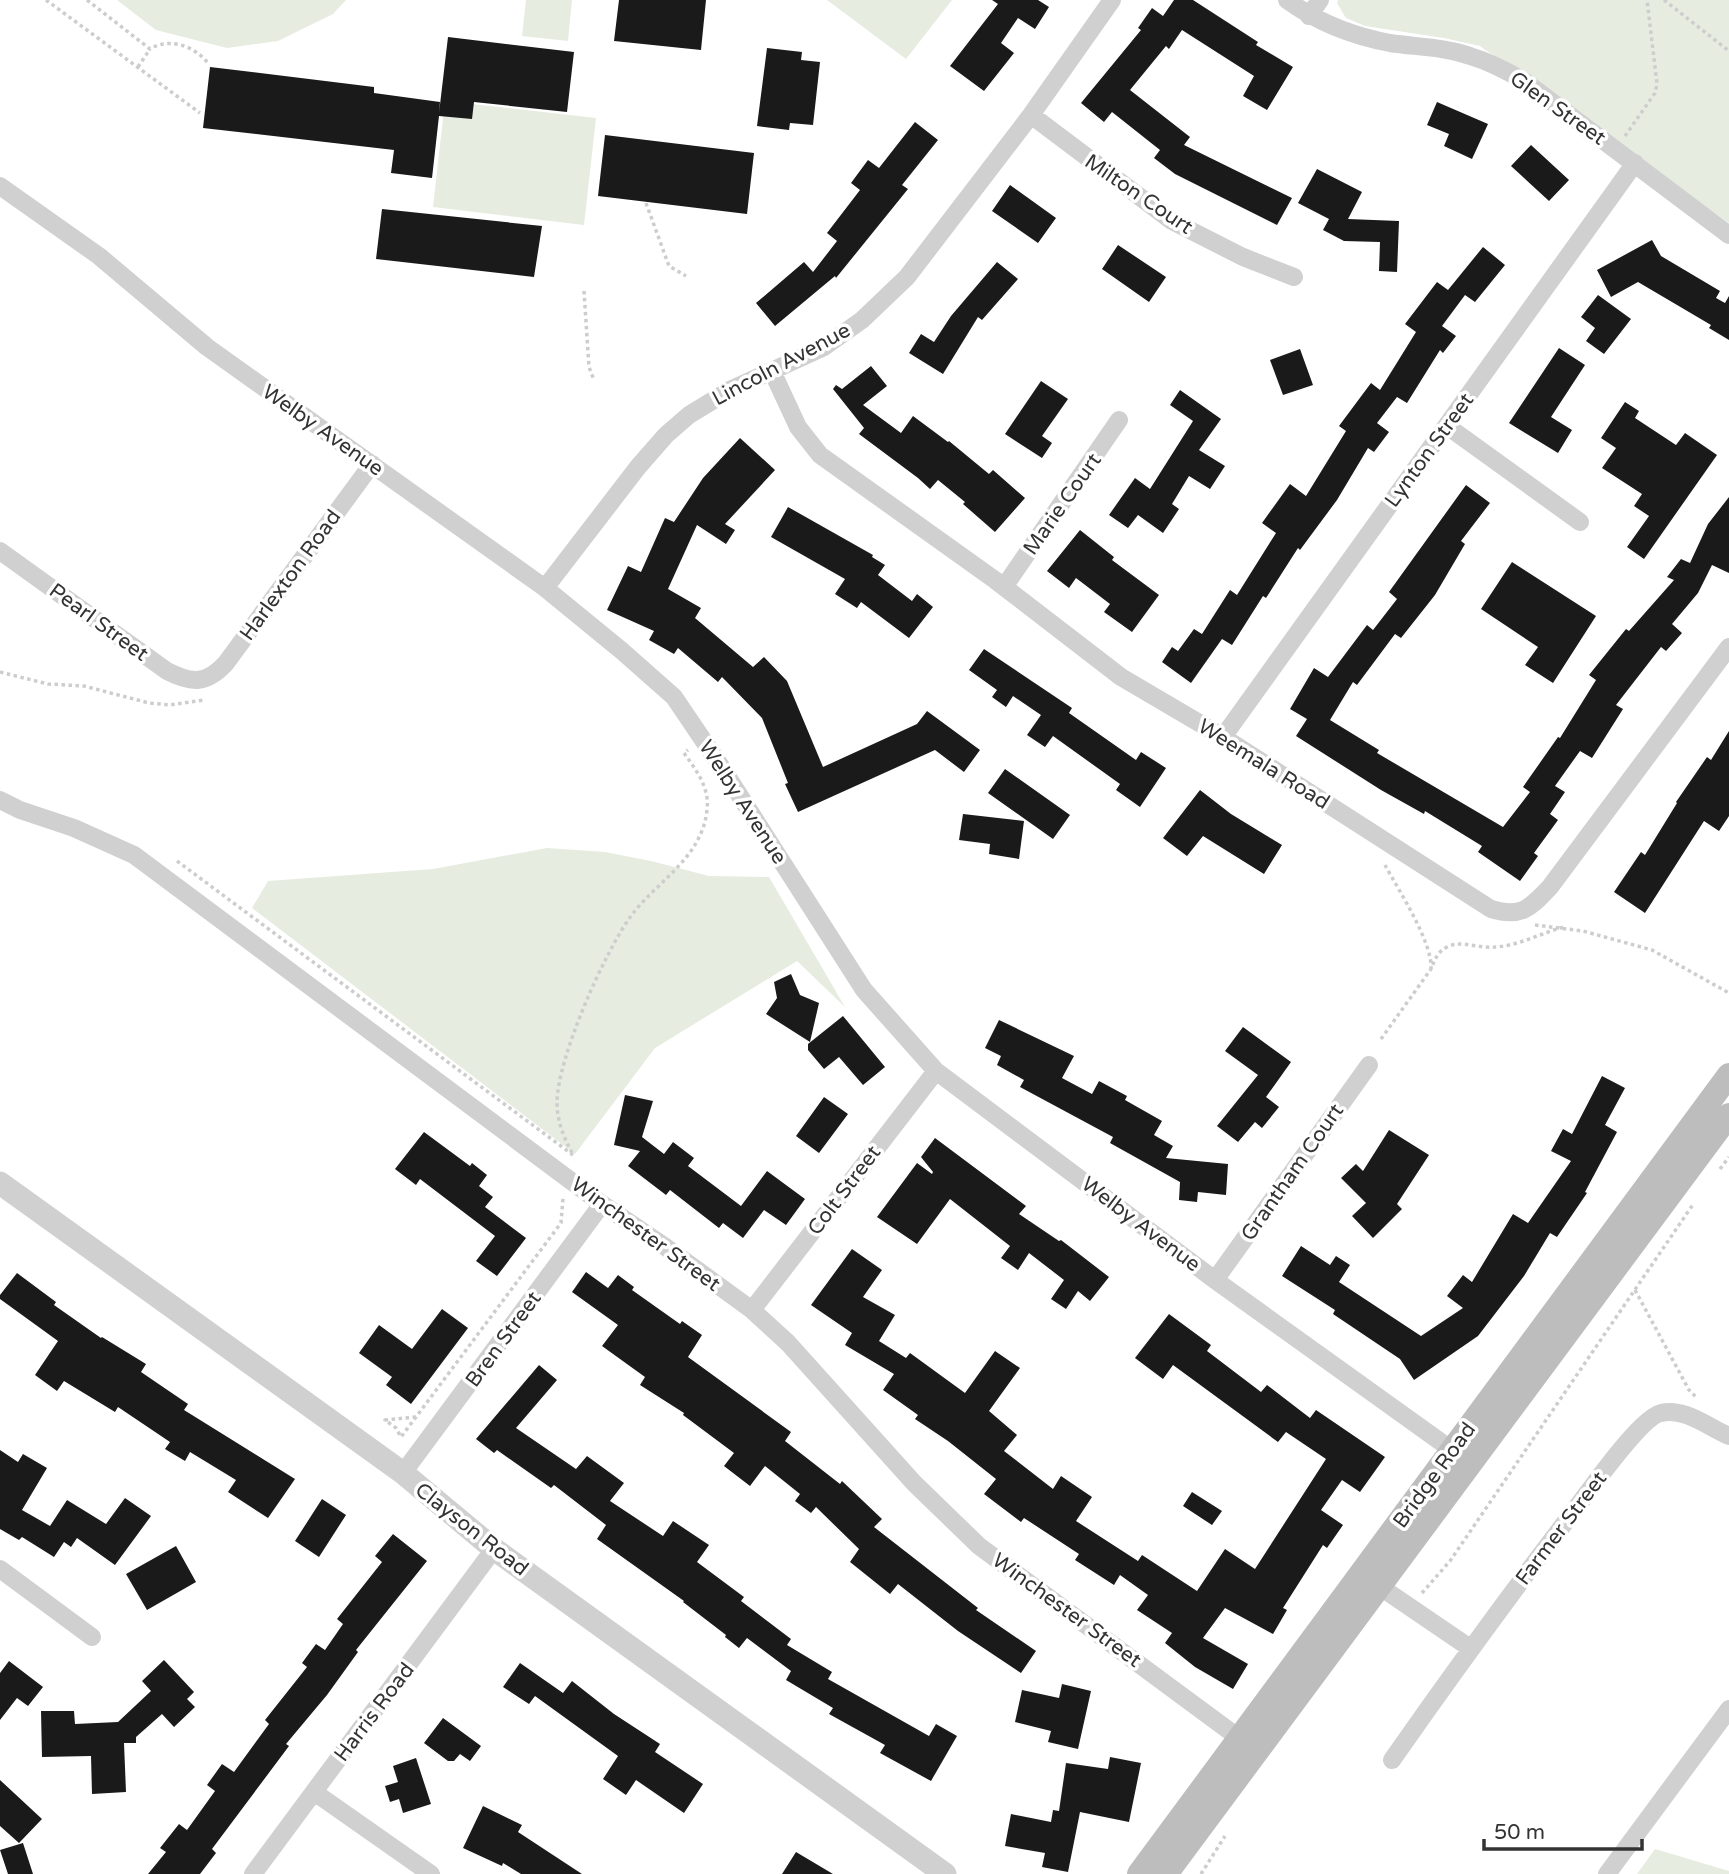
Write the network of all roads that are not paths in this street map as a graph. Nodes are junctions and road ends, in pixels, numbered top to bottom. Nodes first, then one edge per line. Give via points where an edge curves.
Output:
1 (1112, 0) edge
2 (1287, 0) edge
3 (1320, 0) edge
4 (1309, 16) junction
5 (1031, 115) junction
6 (1635, 163) junction
7 (0, 186) edge
8 (1729, 235) edge
9 (1294, 277) dead end
10 (772, 371) junction
11 (1119, 420) dead end
12 (1447, 426) junction
13 (372, 464) junction
14 (1580, 522) dead end
15 (0, 551) edge
16 (1004, 587) junction
17 (545, 588) junction
18 (1729, 647) edge
19 (202, 681) joint
20 (1223, 737) junction
21 (0, 800) edge
22 (1369, 1065) dead end
23 (936, 1071) junction
24 (1729, 1075) edge
25 (1729, 1115) edge
26 (0, 1183) edge
27 (602, 1204) junction
28 (1215, 1280) junction
29 (752, 1310) junction
30 (1729, 1436) edge
31 (1461, 1457) junction
32 (403, 1473) junction
33 (494, 1549) junction
34 (0, 1569) edge
35 (1379, 1586) junction
36 (92, 1637) dead end
37 (1470, 1648) junction
38 (1727, 1715) edge
39 (1248, 1744) junction
40 (1392, 1760) dead end
41 (314, 1792) junction
42 (253, 1874) edge
43 (430, 1874) edge
44 (946, 1874) edge
45 (1139, 1874) edge
46 (1166, 1874) edge
47 (1608, 1874) edge

1 - 5 street, Lincoln Avenue
2 - 4 street, Glen Street
3 - 4 street
4 - 6 street, Glen Street via 1350,33 1468,55 1499,66
5 - 9 street, Milton Court via 1172,221
5 - 10 street, Lincoln Avenue via 907,277 862,320 824,347
6 - 8 street, Glen Street
6 - 12 street, Lynton Street
7 - 13 street, Welby Avenue via 99,256 207,347
10 - 16 street, Weemala Road via 798,427 820,455
10 - 17 street, Lincoln Avenue via 730,390 666,435
11 - 16 street, Marie Court
12 - 14 street
12 - 20 street, Lynton Street
13 - 17 street, Welby Avenue
13 - 19 street, Harlexton Road via 226,663
15 - 19 street, Pearl Street via 167,671
16 - 20 street, Weemala Road via 1121,677
17 - 23 street, Welby Avenue via 674,698 864,990
18 - 20 street, Weemala Road via 1550,887 1527,909 1509,914 1491,909
21 - 27 street, Winchester Street via 134,855
22 - 28 street, Grantham Court
23 - 28 street, Welby Avenue
23 - 29 street, Colt Street
24 - 31 main road, Bridge Road
25 - 31 main road, Bridge Road
26 - 32 street, Clayson Road
27 - 29 street, Winchester Street
27 - 32 street, Bren Street
28 - 31 street, Welby Avenue
29 - 39 street, Winchester Street via 979,1546
30 - 37 street, Farmer Street via 1685,1414 1658,1413 1623,1446
31 - 35 main road, Bridge Road
31 - 39 main road, Bridge Road
32 - 33 street, Clayson Road
33 - 41 street, Harris Road
33 - 44 street, Clayson Road
34 - 36 street
35 - 37 street
35 - 39 main road, Bridge Road
37 - 40 street, Farmer Street
38 - 47 street
39 - 45 main road, Bridge Road
39 - 46 main road, Bridge Road
41 - 42 street, Harris Road
41 - 43 street

